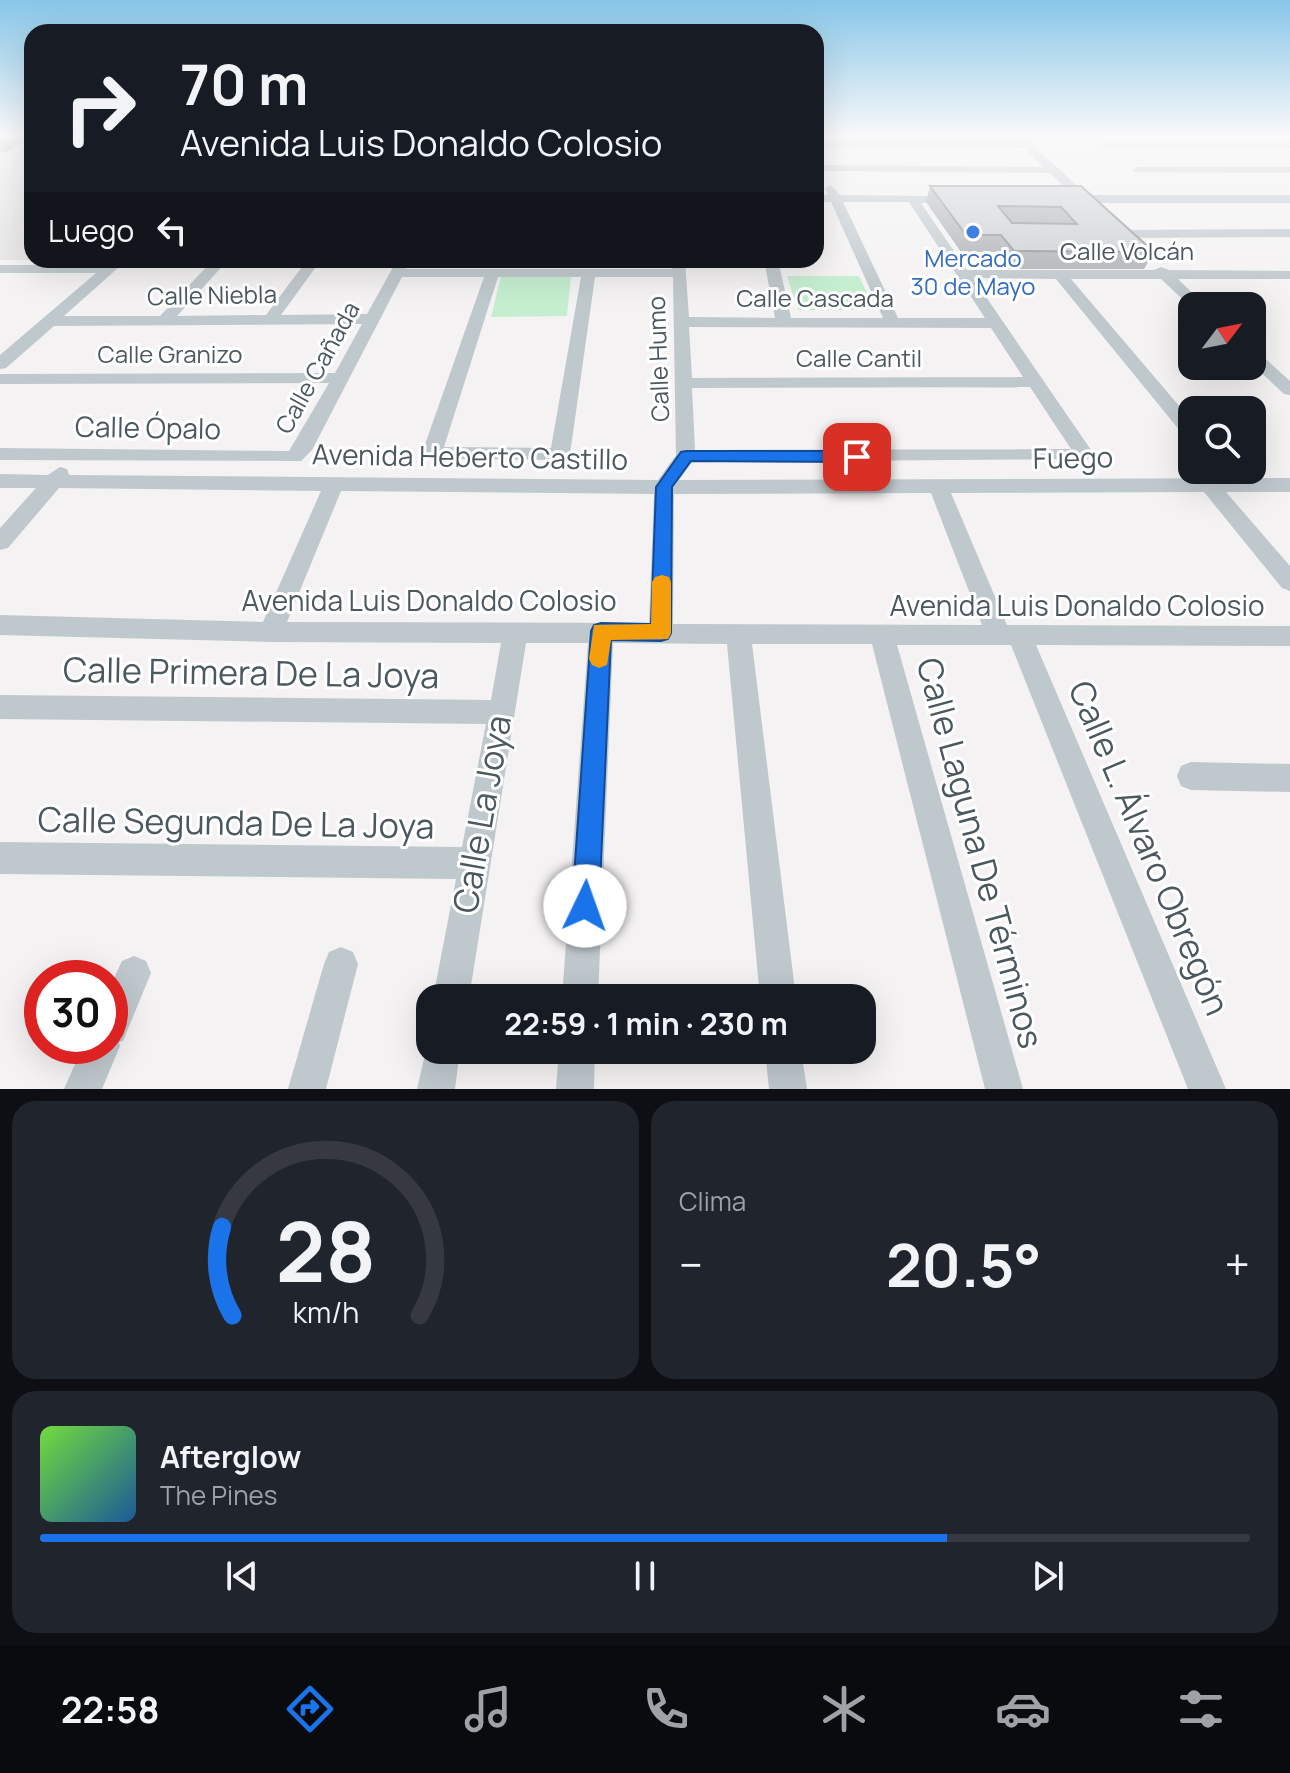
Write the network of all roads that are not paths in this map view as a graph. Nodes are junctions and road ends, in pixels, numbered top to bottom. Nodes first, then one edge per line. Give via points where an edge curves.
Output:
1 (831, 187) edge
2 (1071, 187) edge
3 (1161, 189) dead end
4 (824, 198) edge
5 (836, 198) junction
6 (913, 199) junction
7 (944, 199) edge
8 (1053, 199) edge
9 (1084, 199) junction
10 (1173, 199) junction
11 (1290, 199) edge
12 (1290, 233) edge
13 (58, 268) edge
14 (111, 268) edge
15 (214, 268) edge
16 (308, 268) edge
17 (400, 268) edge
18 (416, 268) edge
19 (664, 268) edge
20 (679, 268) edge
21 (773, 268) edge
22 (1159, 269) junction
23 (2, 271) edge
24 (492, 273) junction
25 (589, 273) junction
26 (963, 274) junction
27 (1060, 274) junction
28 (1271, 275) junction
29 (1290, 275) edge
30 (1290, 290) edge
31 (1184, 292) edge
32 (373, 319) junction
33 (270, 320) junction
34 (52, 321) junction
35 (164, 321) junction
36 (682, 322) junction
37 (784, 322) junction
38 (893, 323) junction
39 (995, 323) junction
40 (0, 364) edge
41 (1266, 368) edge
42 (340, 378) junction
43 (0, 379) edge
44 (1035, 382) junction
45 (684, 383) junction
46 (1290, 390) edge
47 (1178, 416) edge
48 (0, 454) edge
49 (78, 454) junction
50 (686, 456) junction
51 (294, 457) joint
52 (0, 481) edge
53 (53, 482) junction
54 (334, 484) junction
55 (1208, 484) junction
56 (1290, 485) edge
57 (664, 487) junction
58 (939, 488) junction
59 (0, 542) edge
60 (1290, 582) edge
61 (0, 625) edge
62 (516, 631) junction
63 (601, 631) junction
64 (271, 632) junction
65 (661, 633) junction
66 (738, 634) junction
67 (882, 636) junction
68 (1010, 636) junction
69 (1290, 636) edge
70 (0, 707) edge
71 (500, 712) junction
72 (1191, 776) dead end
73 (1290, 778) edge
74 (0, 858) edge
75 (472, 863) junction
76 (341, 964) dead end
77 (134, 973) dead end
78 (453, 984) edge
79 (581, 984) edge
80 (776, 984) edge
81 (128, 987) edge
82 (94, 1064) edge
83 (440, 1064) edge
84 (576, 1064) edge
85 (785, 1064) edge
86 (83, 1089) edge
87 (307, 1089) edge
88 (436, 1089) edge
89 (575, 1089) edge
90 (788, 1089) edge
91 (1004, 1089) edge
92 (1207, 1089) edge

1 - 5 street
2 - 9 street
3 - 10 street
4 - 5 street
5 - 6 street
5 - 38 street
6 - 7 street
6 - 26 street
8 - 9 street
9 - 10 street
9 - 12 street via 1118,230
10 - 11 street
13 - 23 street
14 - 34 street
15 - 35 street
16 - 33 street
17 - 32 street, Calle Cañada
18 - 24 street
19 - 25 street
20 - 36 street, Calle Humo
21 - 37 street
22 - 27 street, Calle Volcán
22 - 28 street, Calle Volcán
22 - 31 street
24 - 25 street
24 - 25 street via 433,450 440,453 560,454
26 - 27 street, Calle Volcán
26 - 39 street
27 - 47 street
28 - 29 street, Calle Volcán
28 - 30 street
32 - 33 street, Calle Niebla
32 - 42 street, Calle Cañada
33 - 35 street, Calle Niebla
34 - 35 street, Calle Niebla
34 - 40 street
36 - 37 street, Calle Cascada
36 - 45 street, Calle Humo
37 - 38 street, Calle Cascada
38 - 39 street, Calle Cascada
39 - 44 street
41 - 46 street
42 - 43 street, Calle Granizo
42 - 51 street, Calle Cañada
44 - 45 street, Calle Cantil
44 - 50 street via 1081,455
45 - 50 street, Calle Humo
48 - 49 street, Calle Ópalo
49 - 51 street, Calle Ópalo
49 - 53 street
50 - 57 street
52 - 53 street, Avenida Heberto Castillo
53 - 54 street, Avenida Heberto Castillo
53 - 59 street
54 - 57 street, Avenida Heberto Castillo
54 - 64 street
55 - 56 street, Fuego
55 - 58 street, Fuego
55 - 60 street
57 - 58 street, Avenida Heberto Castillo
57 - 65 street
58 - 68 street, Calle L. Álvaro Obregón
61 - 64 street, Avenida Luis Donaldo Colosio
62 - 63 street, Avenida Luis Donaldo Colosio
62 - 64 street, Avenida Luis Donaldo Colosio
62 - 71 street, Calle La Joya
63 - 65 street, Avenida Luis Donaldo Colosio
63 - 79 street
65 - 66 street, Avenida Luis Donaldo Colosio
66 - 67 street, Avenida Luis Donaldo Colosio
66 - 80 street
67 - 68 street, Avenida Luis Donaldo Colosio
67 - 91 street, Calle Laguna De Términos
68 - 69 street, Avenida Luis Donaldo Colosio
68 - 92 street, Calle L. Álvaro Obregón
70 - 71 street, Calle Primera De La Joya
71 - 75 street, Calle La Joya
72 - 73 street
74 - 75 street, Calle Segunda De La Joya
75 - 78 street, Calle La Joya
76 - 87 street
77 - 81 street
82 - 86 street
83 - 88 street
84 - 89 street
85 - 90 street

